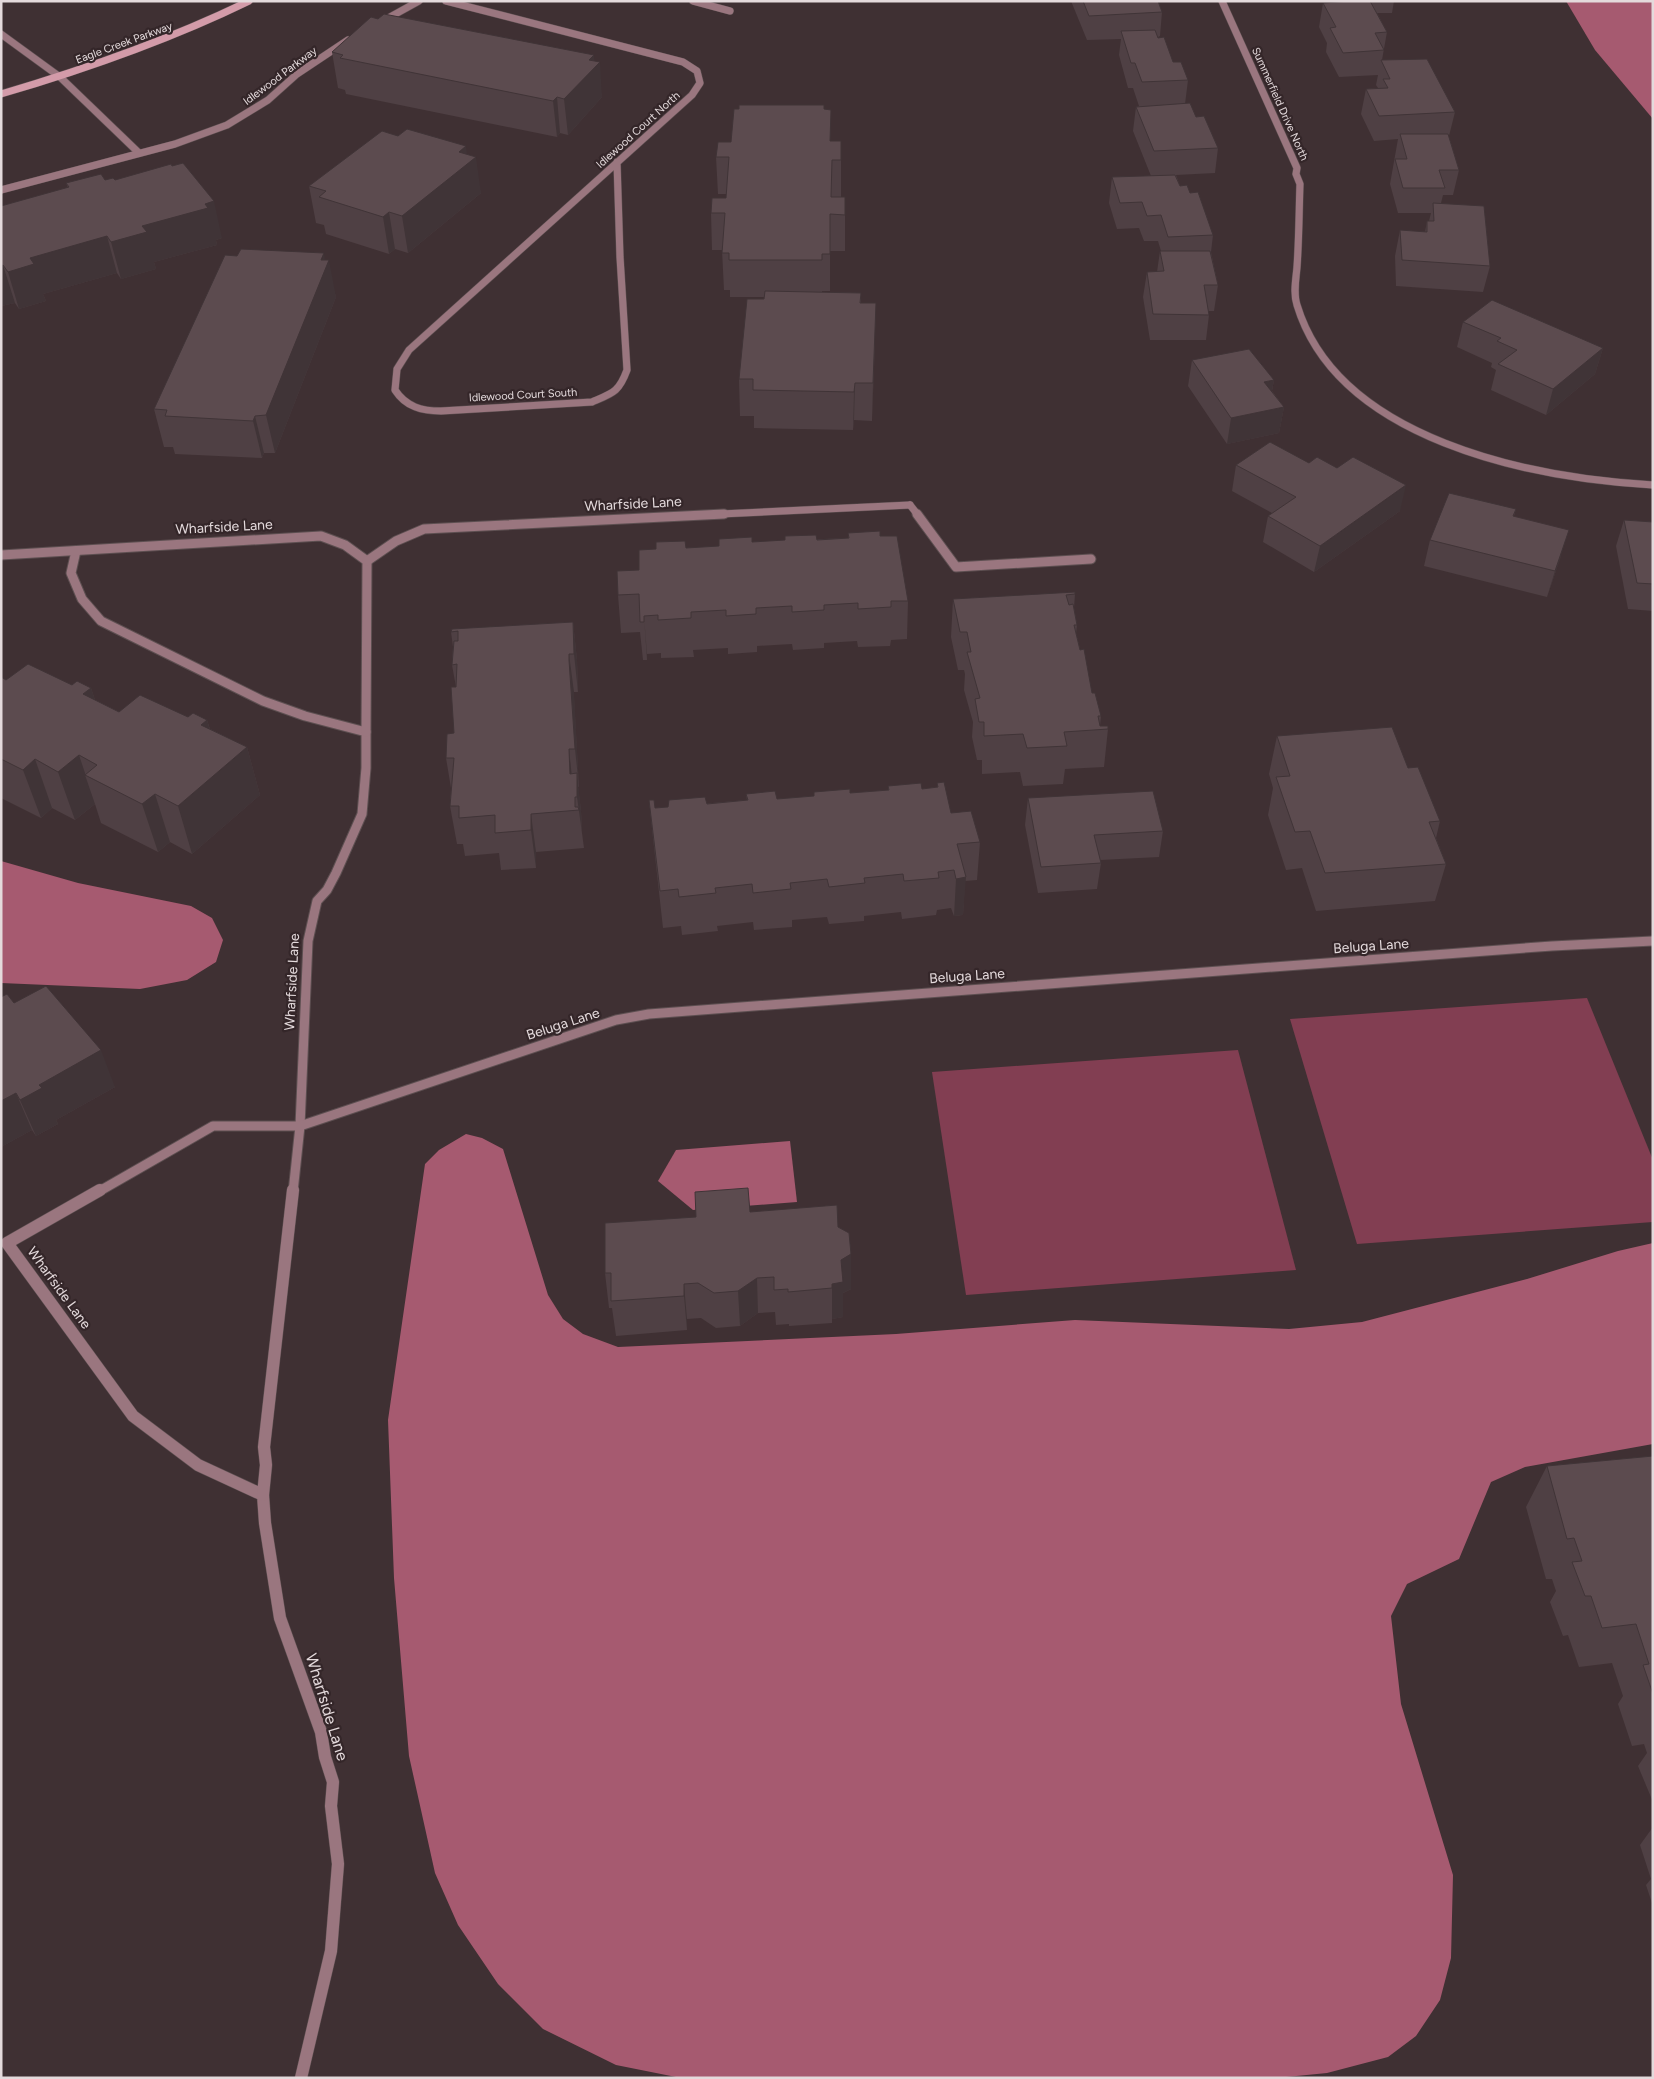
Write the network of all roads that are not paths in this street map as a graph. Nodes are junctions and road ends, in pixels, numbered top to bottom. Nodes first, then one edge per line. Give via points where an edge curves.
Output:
1 (249, 1) edge
2 (419, 1) edge
3 (446, 1) edge
4 (693, 1) edge
5 (1222, 1) edge
6 (730, 10) dead end
7 (377, 23) edge
8 (1, 34) edge
9 (354, 36) edge
10 (60, 77) junction
11 (1, 94) edge
12 (139, 153) junction
13 (617, 162) junction
14 (1, 190) edge
15 (472, 292) joint
16 (1653, 485) edge
17 (76, 551) junction
18 (1, 555) edge
19 (1091, 559) dead end
20 (367, 561) junction
21 (366, 732) junction
22 (1653, 941) edge
23 (300, 1126) junction
24 (263, 1495) junction
25 (301, 2078) edge

1 - 10 street, Eagle Creek Parkway via 146,47
2 - 7 street
3 - 13 street, Idlewood Court North via 683,62 697,71 700,83 692,95
4 - 6 street
5 - 16 street, Summerfield Drive North via 1296,168 1300,184 1296,305 1308,338 1322,360 1383,412 1432,438 1489,460 1596,482
8 - 10 street
9 - 12 street, Idlewood Parkway via 297,74 246,115 190,139
10 - 11 street, Eagle Creek Parkway
10 - 12 street
12 - 14 street, Idlewood Parkway
13 - 15 street, Idlewood Court North
13 - 15 street, Idlewood Court South via 627,370 621,386 608,395 583,404 441,412 406,405 395,390 397,369 402,360
17 - 18 street, Wharfside Lane
17 - 20 street, Wharfside Lane via 321,536 345,546
17 - 21 street via 71,573 82,599 101,621 263,701
19 - 20 street, Wharfside Lane via 956,567 910,505 424,529 396,541
20 - 21 street, Wharfside Lane
21 - 23 street, Wharfside Lane via 362,814 336,873 317,901 308,941
22 - 23 street, Beluga Lane via 649,1014 616,1020
23 - 24 street, Wharfside Lane via 264,1447
23 - 24 street, Wharfside Lane via 213,1126 7,1243 133,1416 198,1465
24 - 25 street, Wharfside Lane via 280,1618 321,1732 333,1782 331,1806 338,1864 331,1951

